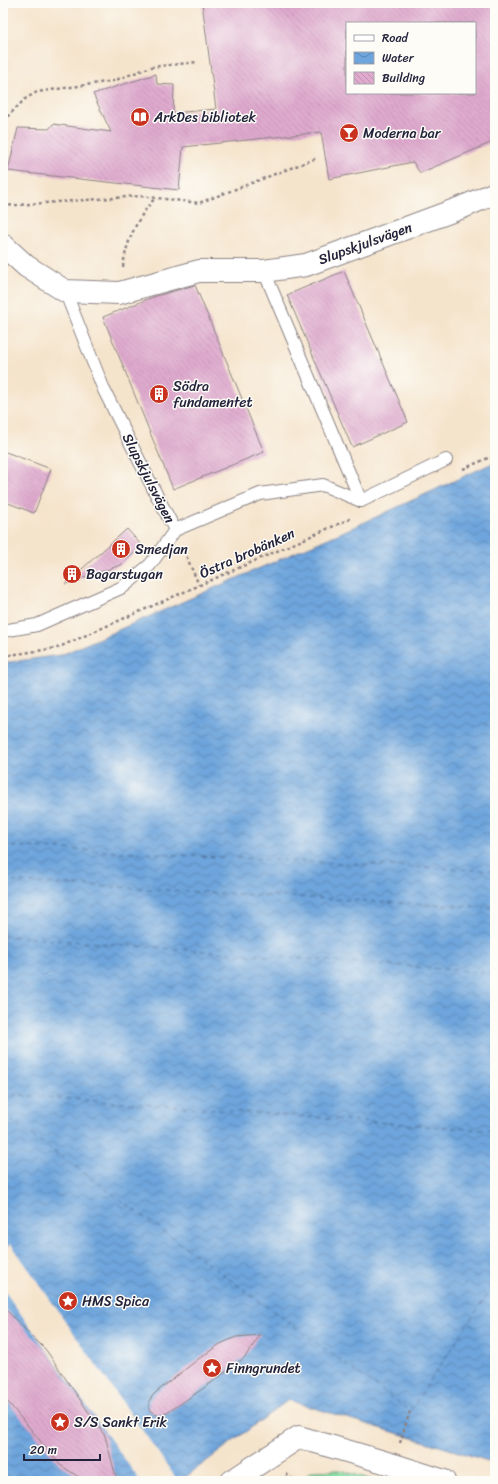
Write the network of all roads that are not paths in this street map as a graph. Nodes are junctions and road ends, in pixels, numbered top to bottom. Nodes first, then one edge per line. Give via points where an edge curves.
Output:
1 (495, 193) edge
2 (3, 245) edge
3 (264, 271) junction
4 (65, 291) junction
5 (446, 460) dead end
6 (361, 501) junction
7 (175, 530) junction
8 (3, 631) edge
9 (232, 1481) edge
10 (444, 1481) edge

1 - 3 street, Slupskjulsvägen via 306,265
2 - 4 street via 26,266
3 - 4 street, Slupskjulsvägen via 199,271 119,293
3 - 6 lane
4 - 7 lane, Slupskjulsvägen via 104,390
5 - 6 lane
6 - 7 lane, Slupskjulsvägen via 323,485 260,494
7 - 8 lane via 150,565 124,587 37,625
9 - 10 street via 299,1437

